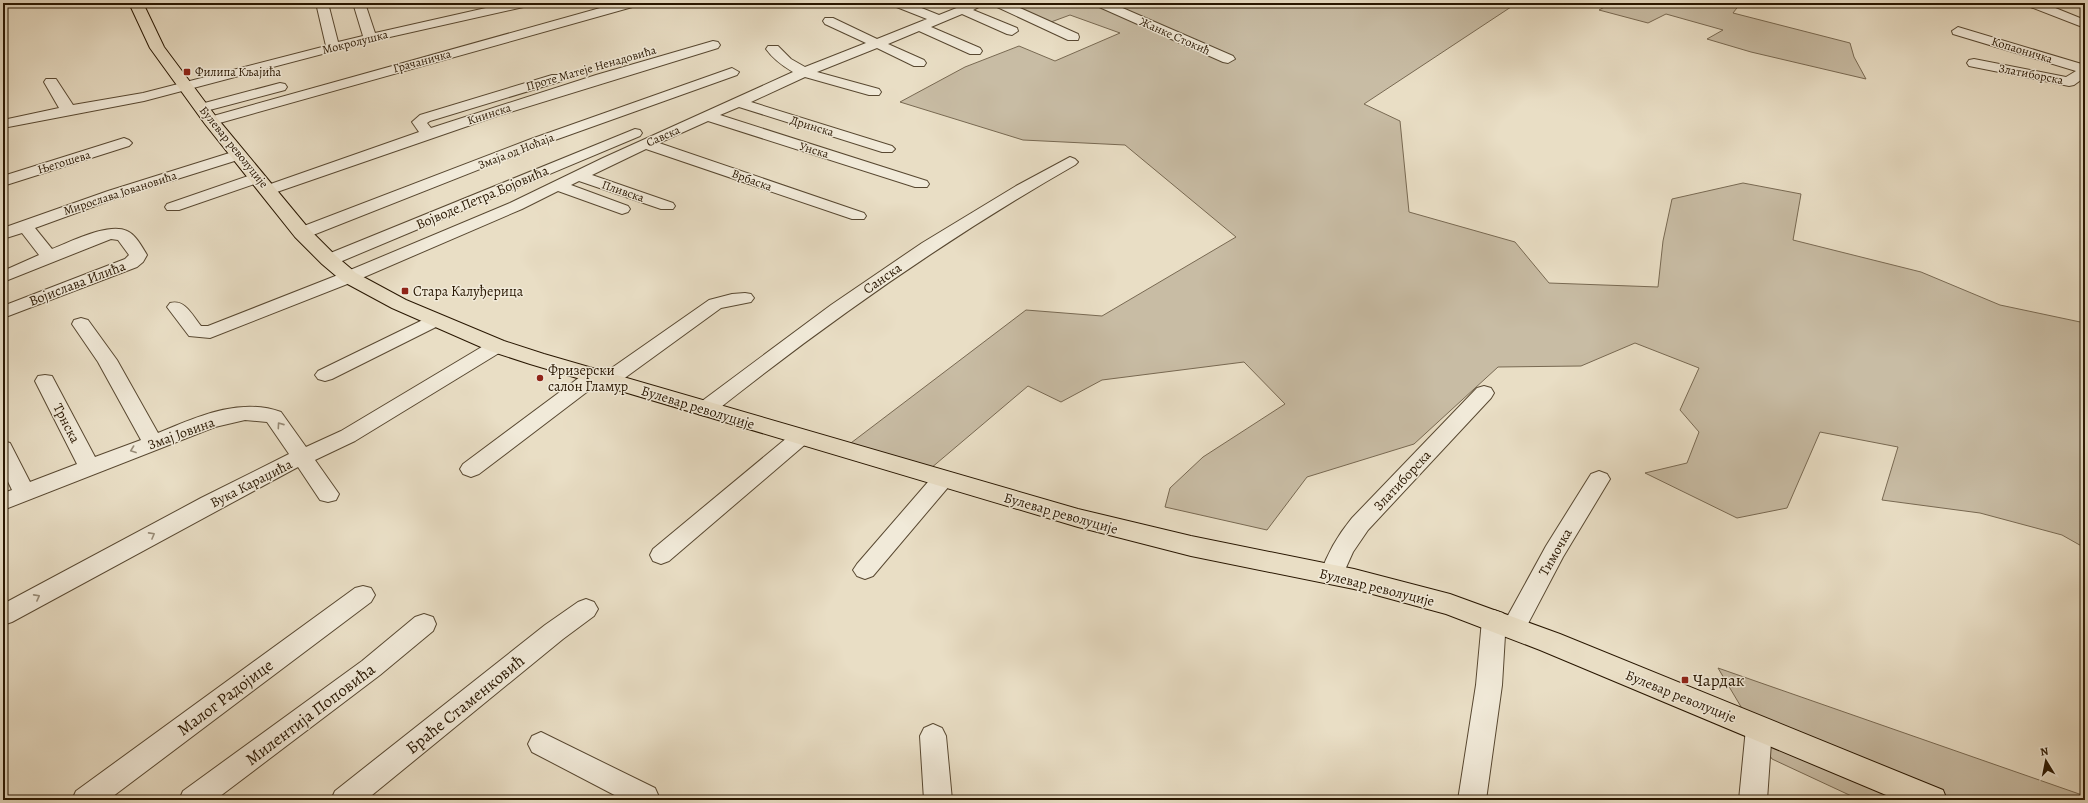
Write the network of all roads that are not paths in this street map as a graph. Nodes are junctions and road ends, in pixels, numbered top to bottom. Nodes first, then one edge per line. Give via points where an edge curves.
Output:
1 (136, 3) edge
2 (322, 3) edge
3 (359, 3) edge
4 (461, 3) edge
5 (524, 3) edge
6 (632, 3) edge
7 (898, 3) edge
8 (980, 3) edge
9 (999, 3) edge
10 (1101, 3) edge
11 (2032, 3) edge
12 (963, 10) junction
13 (468, 16) junction
14 (938, 19) junction
15 (829, 21) dead end
16 (2085, 24) edge
17 (920, 27) junction
18 (1012, 31) dead end
19 (1958, 31) dead end
20 (1073, 37) dead end
21 (370, 38) junction
22 (711, 40) dead end
23 (879, 44) junction
24 (333, 48) junction
25 (773, 49) dead end
26 (975, 51) dead end
27 (1228, 59) dead end
28 (919, 63) dead end
29 (1974, 63) dead end
30 (2085, 70) edge
31 (732, 72) dead end
32 (804, 72) junction
33 (51, 82) dead end
34 (291, 84) dead end
35 (187, 86) junction
36 (874, 92) dead end
37 (738, 102) junction
38 (67, 110) junction
39 (207, 114) junction
40 (707, 116) junction
41 (3, 124) edge
42 (641, 138) junction
43 (124, 143) dead end
44 (887, 149) dead end
45 (239, 155) junction
46 (1070, 162) dead end
47 (579, 176) junction
48 (3, 181) edge
49 (263, 184) junction
50 (921, 184) dead end
51 (558, 186) junction
52 (667, 206) dead end
53 (173, 207) dead end
54 (622, 209) dead end
55 (858, 216) dead end
56 (25, 226) junction
57 (302, 233) junction
58 (3, 234) edge
59 (49, 257) junction
60 (329, 260) junction
61 (3, 277) edge
62 (349, 277) junction
63 (744, 298) dead end
64 (176, 308) dead end
65 (3, 312) edge
66 (435, 320) junction
67 (81, 324) dead end
68 (497, 346) junction
69 (325, 375) dead end
70 (601, 378) junction
71 (45, 381) dead end
72 (1484, 393) dead end
73 (705, 409) junction
74 (800, 437) junction
75 (153, 443) junction
76 (3, 448) edge
77 (303, 457) junction
78 (88, 466) junction
79 (471, 469) dead end
80 (1599, 479) dead end
81 (942, 480) junction
82 (24, 493) junction
83 (328, 494) dead end
84 (3, 502) edge
85 (662, 555) dead end
86 (865, 570) dead end
87 (1332, 574) junction
88 (363, 595) dead end
89 (586, 609) dead end
90 (3, 615) edge
91 (424, 624) dead end
92 (1503, 624) junction
93 (1759, 728) junction
94 (933, 736) dead end
95 (541, 744) dead end
96 (86, 800) edge
97 (193, 800) edge
98 (345, 800) edge
99 (643, 800) edge
100 (938, 800) edge
101 (1472, 800) edge
102 (1753, 800) edge
103 (1932, 800) edge

1 - 35 main road, Булевар револуције via 157,48
2 - 24 street
3 - 21 street
4 - 13 street
5 - 13 street, Мокролушка
6 - 39 street, Грачаничка
7 - 14 street
8 - 12 street, Савска
9 - 20 street
10 - 27 street, Жанке Стокић
11 - 16 street
12 - 14 street, Савска
12 - 18 street
13 - 21 street, Мокролушка
14 - 17 street, Савска
15 - 23 street
17 - 23 street, Савска
17 - 26 street
19 - 30 street, Копаоничка
21 - 24 street, Мокролушка
22 - 49 street, Книнска via 428,134
23 - 28 street
23 - 32 street, Савска
24 - 35 street, Мокролушка
25 - 32 street via 786,62
29 - 30 street, Златиборска via 2069,82
31 - 57 street, Змаја од Ноћаја via 536,142
32 - 36 street
32 - 37 street, Савска
33 - 38 street via 66,104
34 - 39 street
35 - 38 street via 122,102
35 - 39 main road, Булевар револуције
37 - 40 street, Савска
37 - 44 street, Дринска
38 - 41 street
39 - 45 main road, Булевар револуције
40 - 42 street, Савска
40 - 50 street, Унска
42 - 47 street, Савска
42 - 55 street, Врбаска
42 - 60 street, Војводе Петра Бојовића via 478,199
43 - 48 street, Његошева
45 - 49 main road, Булевар револуције
45 - 56 street, Мирослава Јовановића via 114,194
46 - 73 street, Санска via 1001,201 895,268
47 - 51 street, Савска
47 - 52 street, Пливска
49 - 53 street, Книнска
49 - 57 main road, Булевар револуције
51 - 54 street
51 - 62 street, Савска
56 - 58 street, Мирослава Јовановића
56 - 59 street
57 - 60 main road, Булевар револуције
59 - 61 street, Војислава Илића
59 - 65 street, Војислава Илића via 116,233 124,236 138,255 131,262
60 - 62 main road, Булевар револуције
62 - 64 street via 207,333 196,332
62 - 66 main road, Булевар револуције
63 - 70 street via 715,304
66 - 68 main road, Булевар револуције
66 - 69 street
67 - 75 street via 107,360
68 - 70 main road, Булевар револуције
68 - 77 street, Вука Караџића via 348,436
70 - 73 main road, Булевар револуције
70 - 79 street
71 - 78 street, Трнска
72 - 87 street, Златиборска via 1360,524 1345,542
73 - 74 main road, Булевар револуције
74 - 81 main road, Булевар револуције
74 - 85 street
77 -> 75 street, Змај Јовина via 274,417 265,413 228,416
75 -> 78 street, Змај Јовина
76 - 82 street
77 - 83 street, Змај Јовина
90 -> 77 street, Вука Караџића via 209,504
78 - 82 street, Змај Јовина
80 - 92 street, Тимочка via 1554,552
81 - 86 street
81 - 87 main road, Булевар револуције via 1133,533
82 - 84 street, Змај Јовина
87 - 92 main road, Булевар револуције via 1408,593
88 - 96 street, Малог Радојице
89 - 98 street, Браће Стаменковић
91 - 97 street, Милентија Поповића via 371,668
92 - 93 main road, Булевар револуције
92 - 101 street via 1489,685
93 - 102 street
93 - 103 main road, Булевар револуције
94 - 100 street
95 - 99 street via 645,797

